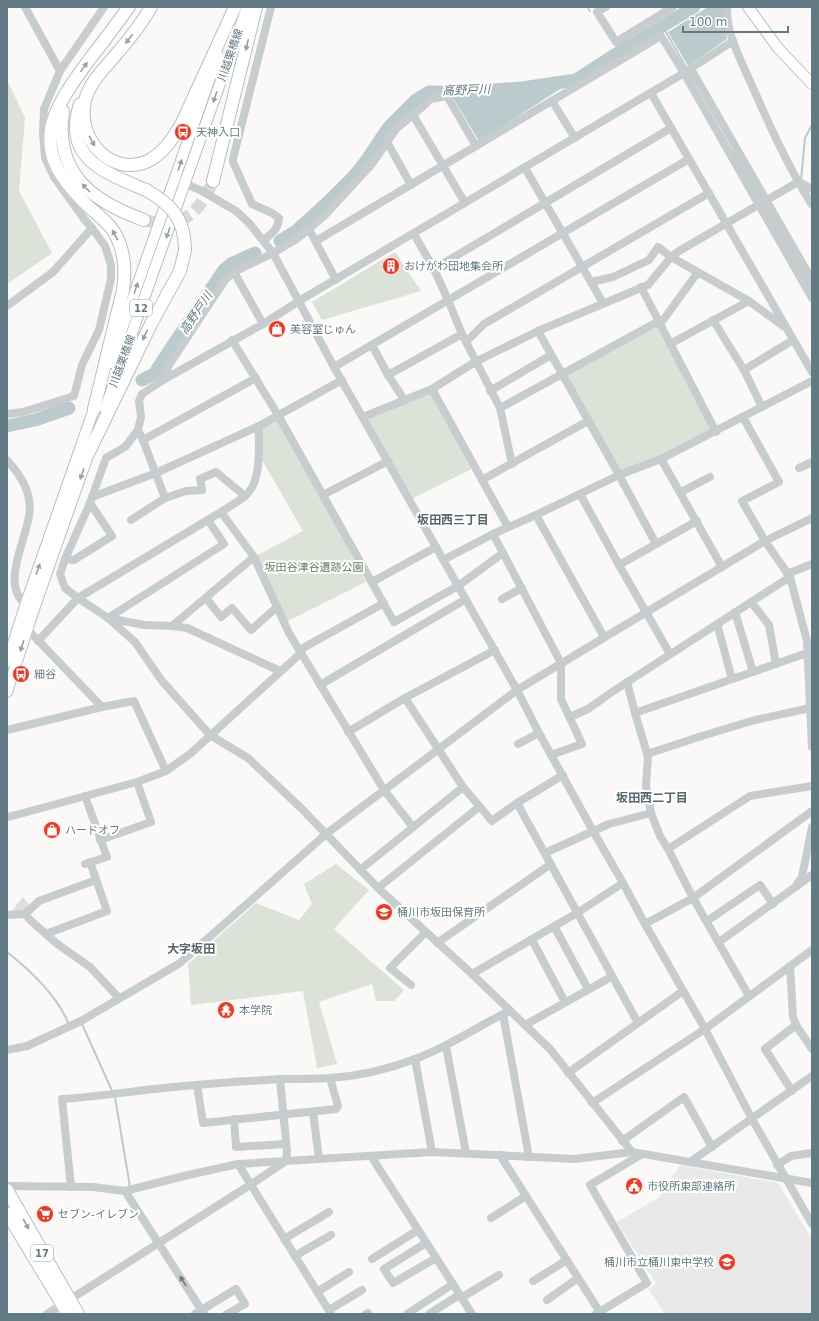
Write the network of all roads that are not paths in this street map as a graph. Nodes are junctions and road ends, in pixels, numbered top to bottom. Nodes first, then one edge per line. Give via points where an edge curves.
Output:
1 (25, 7) edge
2 (104, 7) edge
3 (129, 7) edge
4 (151, 7) edge
5 (235, 7) edge
6 (247, 7) edge
7 (256, 7) edge
8 (271, 7) edge
9 (606, 7) edge
10 (673, 7) edge
11 (727, 7) edge
12 (748, 7) edge
13 (733, 41) junction
14 (60, 71) junction
15 (688, 71) junction
16 (812, 84) edge
17 (71, 86) junction
18 (88, 89) junction
19 (651, 94) junction
20 (552, 101) junction
21 (414, 115) junction
22 (671, 128) junction
23 (574, 138) junction
24 (386, 142) junction
25 (476, 146) junction
26 (689, 159) junction
27 (443, 166) junction
28 (525, 168) junction
29 (174, 179) junction
30 (213, 181) tunnel mouth
31 (798, 182) junction
32 (185, 184) junction
33 (411, 185) junction
34 (812, 189) edge
35 (709, 193) junction
36 (767, 200) junction
37 (464, 203) junction
38 (545, 203) junction
39 (759, 205) junction
40 (812, 205) edge
41 (144, 220) tunnel mouth
42 (727, 224) junction
43 (92, 228) junction
44 (309, 229) junction
45 (563, 233) junction
46 (414, 234) junction
47 (264, 240) junction
48 (316, 242) junction
49 (273, 253) junction
50 (671, 257) junction
51 (582, 267) junction
52 (434, 269) junction
53 (234, 272) junction
54 (698, 272) junction
55 (336, 280) junction
56 (812, 280) edge
57 (591, 282) junction
58 (641, 288) junction
59 (812, 298) edge
60 (448, 300) junction
61 (299, 301) junction
62 (749, 301) junction
63 (603, 303) junction
64 (7, 306) edge
65 (714, 320) junction
66 (660, 322) junction
67 (263, 324) junction
68 (786, 328) junction
69 (538, 331) junction
70 (462, 334) junction
71 (232, 340) junction
72 (793, 340) junction
73 (466, 342) junction
74 (670, 344) junction
75 (372, 345) junction
76 (551, 355) junction
77 (475, 362) junction
78 (334, 367) junction
79 (744, 370) junction
80 (812, 372) edge
81 (562, 374) junction
82 (388, 375) junction
83 (256, 378) junction
84 (163, 380) junction
85 (342, 380) junction
86 (812, 381) edge
87 (432, 389) junction
88 (490, 391) junction
89 (405, 401) junction
90 (762, 407) junction
91 (500, 408) junction
92 (94, 409) junction
93 (7, 414) edge
94 (278, 415) junction
95 (363, 417) junction
96 (743, 417) junction
97 (588, 421) junction
98 (259, 426) junction
99 (138, 430) junction
100 (716, 432) junction
101 (143, 440) junction
102 (89, 452) junction
103 (661, 459) junction
104 (7, 460) edge
105 (388, 461) junction
106 (812, 462) edge
107 (512, 464) junction
108 (799, 468) dead end
109 (156, 473) junction
110 (619, 475) junction
111 (710, 477) dead end
112 (482, 480) junction
113 (680, 492) junction
114 (580, 494) junction
115 (323, 495) junction
116 (245, 496) junction
117 (165, 498) junction
118 (91, 500) junction
119 (221, 512) junction
120 (536, 515) junction
121 (812, 518) edge
122 (131, 520) dead end
123 (208, 520) junction
124 (697, 521) junction
125 (508, 527) junction
126 (493, 534) junction
127 (765, 541) junction
128 (656, 544) junction
129 (436, 547) junction
130 (503, 553) junction
131 (254, 558) junction
132 (65, 559) junction
133 (443, 560) junction
134 (9, 564) edge
135 (812, 564) edge
136 (619, 565) junction
137 (722, 567) junction
138 (788, 576) junction
139 (372, 582) junction
140 (458, 586) junction
141 (522, 588) junction
142 (78, 598) junction
143 (206, 598) junction
144 (466, 599) junction
145 (502, 599) dead end
146 (751, 602) junction
147 (384, 603) junction
148 (30, 607) junction
149 (277, 608) junction
150 (646, 612) junction
151 (735, 612) junction
152 (108, 618) junction
153 (717, 624) junction
154 (172, 626) junction
155 (28, 630) junction
156 (809, 637) edge
157 (604, 638) junction
158 (38, 641) junction
159 (494, 650) junction
160 (807, 653) junction
161 (301, 654) junction
162 (670, 654) junction
163 (7, 662) edge
164 (561, 663) junction
165 (776, 664) junction
166 (810, 669) edge
167 (280, 671) junction
168 (753, 672) junction
169 (732, 679) junction
170 (627, 682) junction
171 (320, 685) junction
172 (517, 690) junction
173 (7, 692) edge
174 (405, 698) junction
175 (102, 707) junction
176 (810, 708) junction
177 (635, 713) junction
178 (570, 717) junction
179 (7, 730) edge
180 (812, 730) edge
181 (348, 732) junction
182 (539, 733) junction
183 (210, 735) junction
184 (518, 744) dead end
185 (812, 747) edge
186 (438, 749) junction
187 (647, 754) junction
188 (551, 755) junction
189 (166, 771) junction
190 (563, 775) junction
191 (137, 782) junction
192 (812, 786) edge
193 (463, 787) junction
194 (384, 790) junction
195 (85, 796) junction
196 (516, 803) junction
197 (479, 806) junction
198 (812, 811) edge
199 (651, 813) junction
200 (7, 817) edge
201 (413, 827) junction
202 (812, 827) edge
203 (593, 831) junction
204 (326, 834) junction
205 (100, 840) junction
206 (668, 849) junction
207 (545, 853) junction
208 (551, 864) junction
209 (360, 870) junction
210 (812, 875) edge
211 (96, 880) junction
212 (624, 883) junction
213 (796, 886) junction
214 (378, 888) junction
215 (693, 898) junction
216 (773, 904) junction
217 (577, 913) junction
218 (25, 914) junction
219 (7, 915) edge
220 (707, 921) junction
221 (645, 924) junction
222 (554, 926) junction
223 (426, 932) junction
224 (46, 934) junction
225 (532, 940) junction
226 (719, 942) junction
227 (437, 943) junction
228 (811, 952) edge
229 (790, 966) junction
230 (472, 974) junction
231 (611, 977) junction
232 (411, 985) dead end
233 (588, 989) junction
234 (683, 991) junction
235 (749, 996) junction
236 (119, 998) junction
237 (566, 1002) junction
238 (506, 1012) junction
239 (638, 1023) junction
240 (525, 1025) junction
241 (796, 1025) junction
242 (705, 1029) junction
243 (446, 1046) junction
244 (812, 1049) edge
245 (7, 1050) edge
246 (415, 1059) junction
247 (568, 1073) junction
248 (812, 1077) edge
249 (330, 1078) junction
250 (280, 1080) junction
251 (197, 1085) junction
252 (792, 1091) junction
253 (592, 1103) junction
254 (313, 1112) junction
255 (283, 1114) junction
256 (234, 1119) junction
257 (752, 1119) junction
258 (622, 1141) junction
259 (286, 1144) junction
260 (712, 1147) junction
261 (432, 1152) junction
262 (466, 1152) junction
263 (632, 1152) junction
264 (812, 1153) edge
265 (642, 1154) junction
266 (500, 1155) junction
267 (371, 1156) junction
268 (529, 1157) junction
269 (319, 1159) junction
270 (286, 1161) junction
271 (690, 1162) junction
272 (238, 1164) junction
273 (777, 1165) junction
274 (785, 1178) junction
275 (812, 1183) edge
276 (250, 1185) junction
277 (7, 1186) edge
278 (71, 1187) junction
279 (7, 1190) edge
280 (125, 1191) junction
281 (526, 1196) junction
282 (328, 1212) dead end
283 (7, 1213) edge
284 (492, 1218) dead end
285 (812, 1224) edge
286 (418, 1230) junction
287 (331, 1235) dead end
288 (284, 1239) junction
289 (159, 1243) junction
290 (426, 1243) junction
291 (294, 1256) junction
292 (436, 1258) junction
293 (372, 1259) dead end
294 (566, 1260) junction
295 (349, 1272) dead end
296 (499, 1275) dead end
297 (578, 1278) junction
298 (533, 1281) dead end
299 (453, 1284) junction
300 (362, 1290) dead end
301 (317, 1292) junction
302 (460, 1296) junction
303 (547, 1300) dead end
304 (66, 1306) edge
305 (330, 1312) edge
306 (200, 1313) edge
307 (599, 1313) edge
308 (47, 1314) edge
309 (78, 1314) edge
310 (227, 1314) edge
311 (407, 1314) edge
312 (429, 1314) edge
313 (472, 1314) edge

1 - 14 street
2 - 14 street
17 -> 3 highway
4 -> 18 highway via 129,39
18 -> 5 highway via 84,102 85,126 95,148 103,156 124,164 147,161 166,147 182,123
29 -> 5 main road, 川越栗橋線 / 12
6 -> 32 main road, 川越栗橋線 / 12
7 -> 30 highway
8 - 47 street via 233,162 252,204 279,218 276,231
9 - 10 street via 597,12 616,42
11 - 13 street via 727,23
12 - 16 main road via 778,48
13 - 15 street
13 - 31 street via 769,124
14 - 43 street via 44,109 45,158 54,177
15 - 19 street
15 - 20 street via 661,36
15 - 36 street
15 - 39 street
41 -> 17 highway via 107,204 91,192 70,167 65,155 61,125
92 -> 17 highway via 123,290 124,257 113,230 72,190 54,162 51,131 58,110
18 -> 102 highway, bridge via 76,114 75,129 78,143 84,153 105,172 146,190 170,206 178,217 185,239 180,271 151,324
19 - 22 street
19 - 23 street
20 - 23 street
20 - 25 street
21 - 24 street via 396,129
21 - 25 street via 432,99 447,96
21 - 27 street
22 - 26 street
22 - 38 street
23 - 28 street
24 - 33 street
24 - 44 street via 372,164
25 - 27 street
26 - 35 street
26 - 45 street
27 - 33 street
27 - 37 street
28 - 37 street
28 - 38 street
29 - 32 street
92 -> 29 main road, 川越栗橋線 / 12
31 - 34 street
31 - 36 street
31 - 40 street
32 - 47 street via 236,211
32 -> 102 main road, 川越栗橋線 / 12
33 - 48 street
35 - 42 street
35 - 51 street
36 - 39 street
36 - 56 street
37 - 46 street
38 - 45 street
38 - 52 street
39 - 42 street
39 - 59 street
42 - 50 street
42 - 68 street
43 - 64 street via 53,272
43 - 93 street via 105,246 111,265 111,279 99,330 82,365 74,396 24,412
44 - 48 street
44 - 49 street
45 - 51 street
45 - 60 street
46 - 52 street
46 - 55 street
47 - 49 street
48 - 55 street
49 - 53 street
49 - 61 street
50 - 54 street
50 - 57 street via 658,247 649,260 613,277
50 - 58 street via 648,285
51 - 57 street
51 - 73 street via 484,324
52 - 60 street
53 - 67 street
53 - 84 street via 225,280 174,358
54 - 62 street
54 - 66 street
55 - 61 street
57 - 63 street
58 - 63 street
58 - 66 street
60 - 70 street
60 - 75 street
61 - 67 street
61 - 78 street
62 - 65 street
62 - 68 street
63 - 69 street
65 - 74 street
65 - 79 street
66 - 74 street
66 - 81 street
67 - 71 street
68 - 72 street
69 - 76 street
69 - 77 street
70 - 73 street
70 - 82 street
71 - 83 street
71 - 84 street
72 - 79 street
72 - 80 street
73 - 77 street
74 - 100 street
75 - 78 street
75 - 82 street
76 - 81 street
76 - 88 street
77 - 87 street
77 - 88 street
78 - 85 street
79 - 90 street
81 - 91 street
81 - 97 street
82 - 89 street
83 - 94 street
83 - 101 street
84 - 99 street via 142,394 139,401 141,417
85 - 94 street
85 - 95 street
86 - 90 street
87 - 89 street
87 - 112 street
88 - 91 street
89 - 95 street
90 - 96 street
91 - 107 street
148 -> 92 main road, 川越栗橋線 / 12
94 - 98 street
94 - 115 street
95 - 105 street
96 - 100 street
96 - 127 street via 779,482 742,501
97 - 107 street
97 - 110 street
98 - 109 street
98 - 116 street via 257,476 252,489
99 - 101 street
99 - 118 street via 125,447 106,458
100 - 103 street
101 - 109 street
102 -> 148 main road, 川越栗橋線 / 12
103 - 110 street
103 - 113 street
104 - 134 street via 24,482 29,500 28,521
105 - 115 street
105 - 129 street
106 - 108 street
107 - 112 street
109 - 117 street
109 - 118 street
110 - 114 street
110 - 128 street
111 - 113 street
112 - 125 street
113 - 124 street
114 - 120 street
114 - 136 street
115 - 139 street
116 - 117 street via 216,472 200,479 202,490 186,491
116 - 119 street
117 - 122 street
118 - 132 street
118 - 132 street via 112,536 74,560
119 - 123 street
119 - 131 street
120 - 125 street
120 - 157 street
121 - 127 street
123 - 142 street
123 - 152 street via 224,544
124 - 128 street
124 - 137 street
125 - 126 street
126 - 130 street
126 - 133 street
127 - 137 street
127 - 138 street
128 - 136 street
129 - 133 street
129 - 139 street
130 - 140 street
130 - 141 street
131 - 143 street
131 - 149 street
132 - 142 street via 60,574 65,588
133 - 140 street
134 - 148 street via 8,580 11,594 16,600
135 - 138 street
136 - 150 street
137 - 150 street
138 - 146 street
138 - 156 street
139 - 147 street
140 - 144 street
140 - 147 street via 394,622
141 - 145 street
141 - 164 street
142 - 152 street
142 - 158 street
143 - 149 street via 221,617 232,608 251,630
143 - 154 street
144 - 159 street
144 - 171 street
146 - 151 street
146 - 165 street via 769,625
147 - 161 street via 303,648
148 - 155 main road, 川越栗橋線 / 12
148 - 163 main road, 川越栗橋線 / 12
149 - 161 street
150 - 157 street
150 - 162 street
151 - 153 street
151 - 168 street
152 - 154 street via 144,625
152 - 183 street via 135,642 162,681
153 - 162 street
153 - 169 street
154 - 167 street via 187,628
155 - 158 street
155 -> 173 main road, 川越栗橋線 / 12
156 - 160 street
157 - 164 street
158 - 175 street
159 - 172 street
159 - 174 street
160 - 165 street
160 - 166 street
161 - 167 street
161 - 171 street
162 - 170 street
164 - 172 street
164 - 178 street via 561,699
165 - 168 street
166 - 176 street
167 - 183 street
168 - 169 street
169 - 177 street
170 - 177 street
170 - 178 street via 588,709
171 - 181 street
172 - 182 street
172 - 186 street
174 - 181 street
174 - 186 street
175 - 179 street
175 - 189 street via 134,701
176 - 180 street
176 - 187 street via 756,720
177 - 187 street
178 - 188 street via 582,744
180 - 185 street
181 - 194 street
182 - 184 street
182 - 188 street
183 - 189 street via 190,754
183 - 204 street via 248,758
186 - 193 street
186 - 194 street
187 - 199 street via 646,785
188 - 190 street
189 - 191 street
190 - 196 street
190 - 203 street
191 - 195 street
191 - 205 street via 151,822
192 - 206 street via 750,796
193 - 197 street
193 - 201 street
194 - 201 street
194 - 204 street
195 - 200 street
195 - 205 street
196 - 197 street via 492,821
196 - 207 street
197 - 214 street
198 - 215 street
199 - 203 street
199 - 206 street
201 - 209 street
202 - 213 street via 802,877
203 - 207 street
203 - 212 street
204 - 209 street
204 - 236 street via 180,963
205 - 211 street via 106,857 88,863
206 - 215 street
207 - 208 street
208 - 217 street
208 - 227 street
209 - 214 street
210 - 213 street
211 - 218 street via 39,901
211 - 224 street via 107,911
212 - 217 street
212 - 221 street
213 - 216 street
214 - 223 street
215 - 220 street
215 - 221 street
216 - 220 street via 760,885
216 - 226 street
217 - 222 street
217 - 231 street
218 - 219 street
218 - 224 street
220 - 226 street
221 - 234 street
222 - 225 street
222 - 233 street
223 - 227 street
223 - 232 street via 390,968
224 - 236 street via 90,967
225 - 230 street
225 - 237 street
226 - 235 street
227 - 230 street
228 - 229 street
229 - 235 street
229 - 241 street via 793,1017
230 - 238 street
231 - 233 street
231 - 239 street
233 - 237 street
234 - 239 street
234 - 242 street
235 - 242 street
236 - 245 street via 70,1027 27,1046
237 - 240 street
238 - 240 street
238 - 243 street
238 - 268 street
239 - 247 street
240 - 247 street via 550,1049
241 - 244 street
241 - 252 street via 765,1049
242 - 253 street
242 - 257 street
243 - 246 street
243 - 262 street
246 - 249 street via 387,1068
246 - 261 street
247 - 253 street
248 - 252 street
249 - 250 street
249 - 254 street via 338,1106 336,1109
250 - 251 street
250 - 255 street
251 - 256 street via 203,1123
251 - 278 street via 62,1099
252 - 257 street
253 - 258 street
254 - 255 street
254 - 269 street
255 - 256 street
255 - 259 street
256 - 259 street via 236,1148
257 - 260 street
257 - 273 street
258 - 260 street via 684,1097
258 - 263 street
259 - 270 street
260 - 271 street
261 - 262 street
261 - 267 street
262 - 266 street
263 - 265 street
263 - 268 street via 574,1159
264 - 273 street via 791,1156
265 - 271 street
265 - 307 street via 590,1185 647,1283
266 - 268 street
266 - 281 street
267 - 269 street
267 - 286 street
269 - 270 street
270 - 272 street
270 - 276 street
271 - 274 street
272 - 276 street
272 - 280 street
273 - 274 street
274 - 275 street
274 - 285 street
276 - 288 street
276 - 289 street
277 - 278 street
278 - 280 street
279 -> 304 highway, 17
280 - 289 street
281 - 284 street
281 - 294 street
282 - 288 street
283 - 304 highway, 17
286 - 290 street
286 - 293 street
287 - 291 street
288 - 291 street
289 - 304 street
306 -> 289 street
290 - 292 street
290 - 292 street via 384,1269 393,1283
291 - 301 street
292 - 299 street
294 - 297 street
294 - 298 street
295 - 301 street
296 - 302 street
297 - 303 street
297 - 307 street
299 - 302 street
299 - 311 street
300 - 305 street
301 - 305 street
302 - 312 street
302 - 313 street
304 - 308 street
304 - 309 highway, 17
306 - 310 street via 236,1289 245,1304

